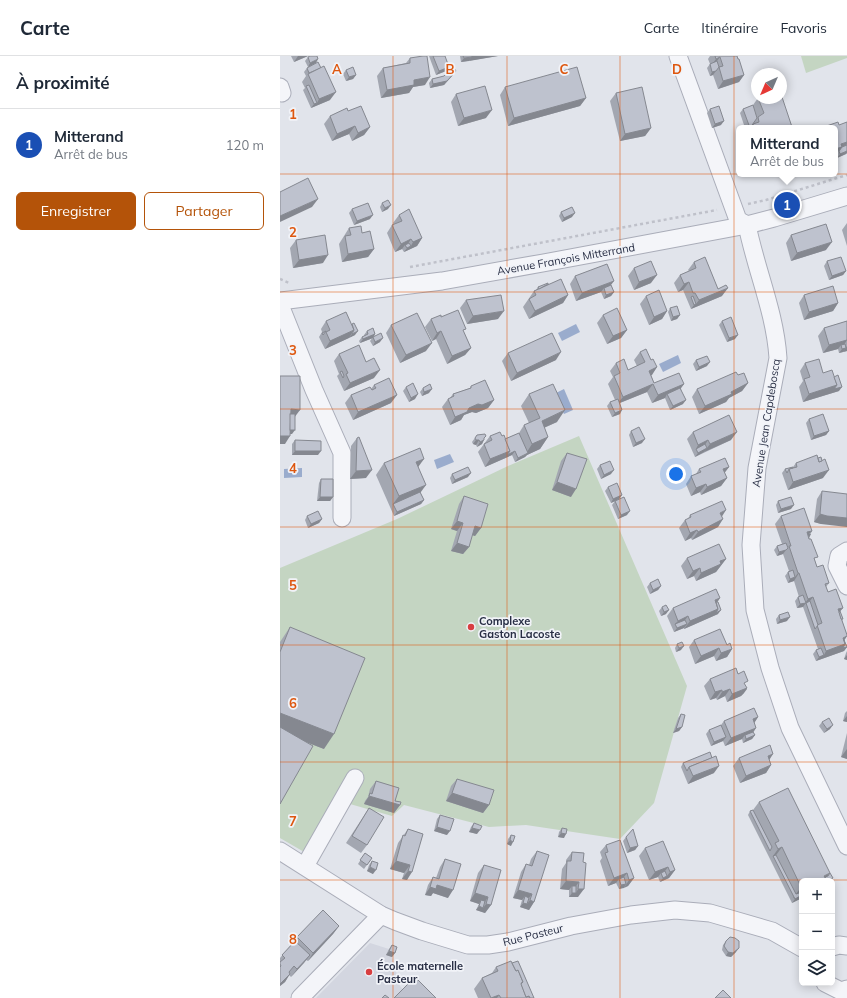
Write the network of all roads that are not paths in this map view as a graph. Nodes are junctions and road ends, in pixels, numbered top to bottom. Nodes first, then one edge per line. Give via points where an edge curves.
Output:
1 (678, 56) edge
2 (847, 196) edge
3 (747, 225) junction
4 (280, 301) edge
5 (280, 305) edge
6 (285, 331) edge
7 (342, 518) dead end
8 (847, 551) edge
9 (847, 586) edge
10 (355, 778) dead end
11 (847, 846) edge
12 (280, 851) edge
13 (305, 866) junction
14 (381, 915) junction
15 (799, 946) edge
16 (827, 988) edge
17 (847, 989) edge
18 (300, 998) edge

1 - 3 street via 738,220
2 - 3 street, Avenue François Mitterrand
3 - 4 street, Avenue François Mitterrand via 442,281
3 - 11 street, Avenue Jean Capdeboscq via 777,340 778,358 757,468 751,545 755,610 770,668 790,728
5 - 6 street
6 - 7 street via 342,454
8 - 9 street via 839,556 837,566
10 - 13 street
12 - 13 street, Rue Pasteur
13 - 14 street, Rue Pasteur
14 - 15 street, Rue Pasteur via 468,945 488,945 571,926 675,910 710,913 739,921 772,931
14 - 18 street
16 - 17 street via 841,991

